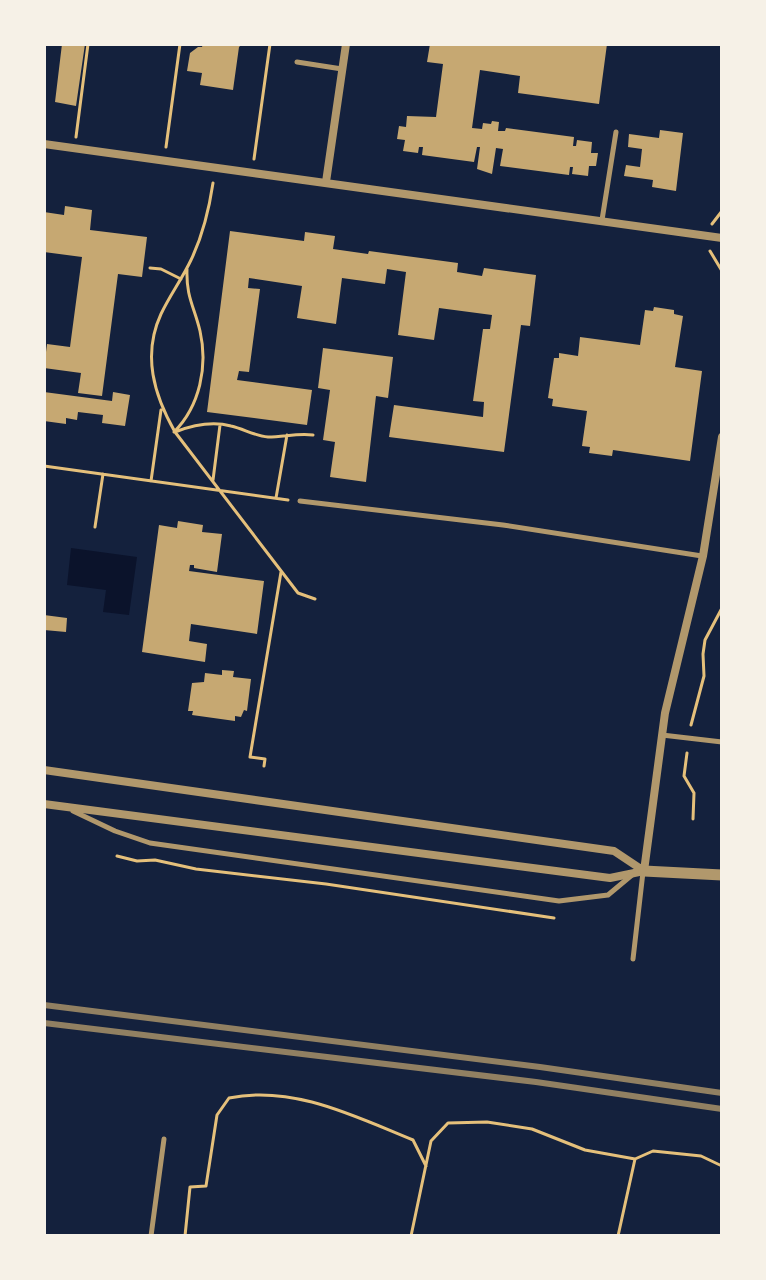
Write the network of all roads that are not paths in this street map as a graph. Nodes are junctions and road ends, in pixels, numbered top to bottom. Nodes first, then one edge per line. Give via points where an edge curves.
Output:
1 (346, 44) edge
2 (297, 62) dead end
3 (342, 69) junction
4 (616, 132) dead end
5 (44, 144) edge
6 (326, 182) junction
7 (602, 220) junction
8 (722, 238) edge
9 (722, 437) edge
10 (300, 501) road end
11 (703, 556) junction
12 (661, 734) junction
13 (722, 742) edge
14 (44, 770) edge
15 (44, 804) edge
16 (65, 807) junction
17 (638, 872) junction
18 (722, 875) edge
19 (633, 959) dead end
20 (164, 1139) dead end
21 (151, 1236) edge

1 - 3 street
2 - 3 lane
3 - 6 street
4 - 7 lane
5 - 6 street
6 - 7 street
7 - 8 street
9 - 11 street
10 - 11 lane
11 - 12 street
12 - 13 lane
12 - 17 street
14 - 17 street via 614,851
15 - 16 street
16 - 17 street via 610,878
16 - 17 lane via 150,843 559,901 608,895
17 - 18 street
17 - 19 lane
20 - 21 lane

